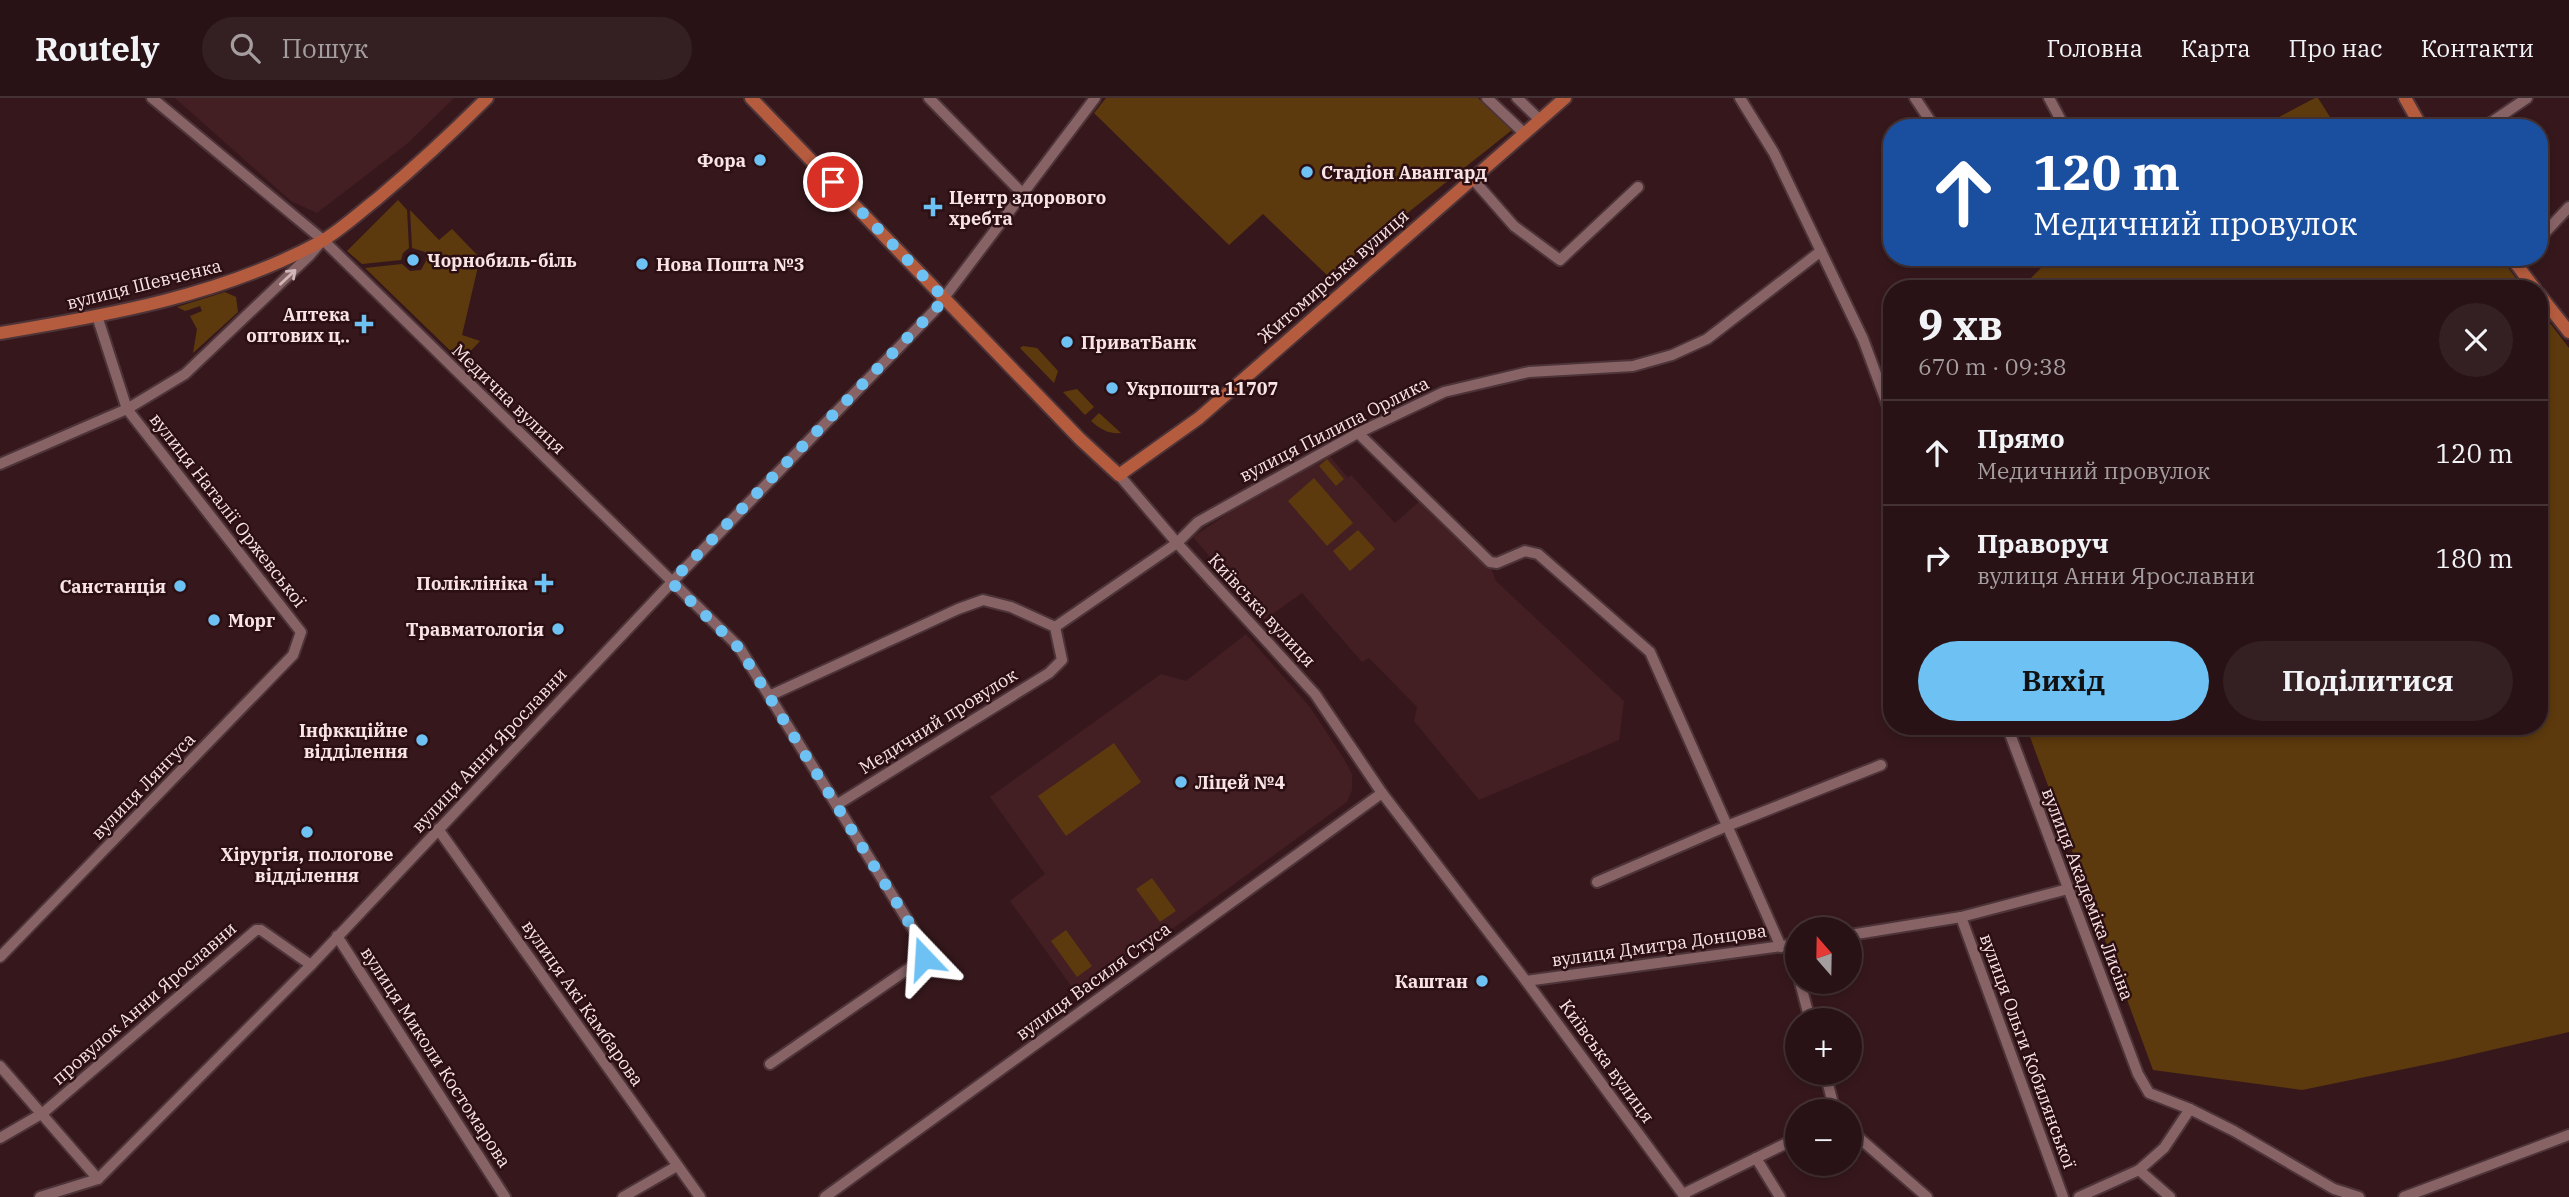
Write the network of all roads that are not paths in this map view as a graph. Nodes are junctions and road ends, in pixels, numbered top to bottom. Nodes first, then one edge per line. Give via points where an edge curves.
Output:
1 (152, 98) edge
2 (751, 98) edge
3 (929, 98) edge
4 (946, 98) edge
5 (1095, 98) edge
6 (1488, 98) edge
7 (1517, 98) edge
8 (1565, 98) edge
9 (1740, 98) edge
10 (1915, 98) edge
11 (2049, 98) edge
12 (2405, 98) edge
13 (2527, 98) edge
14 (482, 99) edge
15 (938, 107) junction
16 (1929, 119) edge
17 (2060, 119) edge
18 (2417, 119) edge
19 (2496, 119) edge
20 (1540, 120) junction
21 (1524, 133) junction
22 (1471, 177) junction
23 (1639, 187) dead end
24 (1021, 192) junction
25 (2569, 207) edge
26 (2548, 229) edge
27 (323, 240) junction
28 (1821, 251) junction
29 (945, 299) junction
30 (2548, 305) edge
31 (97, 316) junction
32 (2569, 332) edge
33 (0, 333) edge
34 (1883, 393) edge
35 (127, 409) junction
36 (1358, 433) junction
37 (0, 464) edge
38 (1119, 475) junction
39 (1177, 543) junction
40 (671, 582) junction
41 (1055, 626) junction
42 (301, 632) joint
43 (769, 696) junction
44 (2010, 735) edge
45 (1881, 765) dead end
46 (1382, 793) junction
47 (838, 804) junction
48 (1727, 826) junction
49 (438, 829) junction
50 (1597, 881) dead end
51 (2068, 889) junction
52 (1961, 917) junction
53 (1862, 933) edge
54 (337, 936) junction
55 (1785, 937) edge
56 (1785, 946) edge
57 (0, 957) edge
58 (311, 965) junction
59 (1526, 981) junction
60 (770, 1064) dead end
61 (0, 1066) edge
62 (2190, 1109) junction
63 (43, 1113) junction
64 (2569, 1135) edge
65 (0, 1138) edge
66 (1862, 1140) edge
67 (1785, 1144) edge
68 (1756, 1158) junction
69 (677, 1166) junction
70 (2139, 1171) junction
71 (98, 1179) junction
72 (1684, 1196) edge
73 (40, 1197) edge
74 (505, 1197) edge
75 (624, 1197) edge
76 (700, 1197) edge
77 (825, 1197) edge
78 (1780, 1197) edge
79 (1927, 1197) edge
80 (2063, 1197) edge
81 (2079, 1197) edge
82 (2170, 1197) edge
83 (2359, 1197) edge
84 (2404, 1197) edge

1 - 27 street, Медична вулиця
2 - 29 main road, Київська вулиця
3 - 15 street
4 - 15 street
5 - 24 street, вулиця Анни Ярославни
6 - 21 street
7 - 20 street
8 - 20 main road, Житомирська вулиця
9 - 28 street via 1774,153
10 - 16 street
11 - 17 street
12 - 18 main road
13 - 19 street
14 - 27 main road, вулиця Шевченка via 415,167
15 - 24 street
20 - 21 main road, Житомирська вулиця
21 - 22 main road, Житомирська вулиця
22 - 23 street via 1514,226 1560,260
22 - 38 main road, Житомирська вулиця via 1199,418
24 - 29 street, вулиця Анни Ярославни
25 - 26 street
27 - 31 main road, вулиця Шевченка via 234,280
35 -> 27 street via 185,374
27 - 40 street, Медична вулиця
28 - 34 street
28 - 36 street, вулиця Пилипа Орлика via 1707,339 1672,355 1633,366 1529,372 1444,392
29 - 38 main road, Київська вулиця
29 - 40 street, вулиця Анни Ярославни
30 - 32 main road
31 - 33 main road, вулиця Шевченка
31 - 35 street
35 - 37 street
35 - 42 street, вулиця Наталії Оржевської
36 - 39 street, вулиця Пилипа Орлика via 1198,522
36 - 48 street via 1490,562 1525,551 1538,554 1650,652
38 - 39 street, Київська вулиця
39 - 41 street
39 - 46 street, Київська вулиця via 1315,694
40 - 43 street via 739,648
40 - 49 street, вулиця Анни Ярославни
41 - 43 street via 983,600
41 - 47 street, Медичний провулок via 1062,660 1049,673
42 - 57 street, вулиця Лянгуса via 293,655
43 - 47 street
44 - 51 street, вулиця Академіка Лисіна
45 - 48 street
46 - 59 street, Київська вулиця
46 - 77 street, вулиця Василя Стуса
47 - 60 street via 926,954
48 - 50 street
48 - 55 street
49 - 54 street, вулиця Анни Ярославни
49 - 69 street, вулиця Акі Камбарова
51 - 52 street
51 - 62 street, вулиця Академіка Лисіна via 2138,1074 2149,1093
52 - 53 street
52 - 80 street, вулиця Ольги Кобилянської
54 - 58 street, вулиця Анни Ярославни
54 - 74 street, вулиця Миколи Костомарова
56 - 59 street, вулиця Дмитра Донцова
58 - 63 street, провулок Анни Ярославни via 256,930
58 - 71 street, вулиця Анни Ярославни
59 - 72 street, Київська вулиця
61 - 63 street
62 - 70 street via 2164,1148
62 - 83 street via 2334,1189
63 - 65 street, провулок Анни Ярославни
63 - 71 street
64 - 84 street
66 - 79 street
67 - 68 street
68 - 72 street
68 - 78 street
69 - 75 street
69 - 76 street, вулиця Акі Камбарова
70 - 81 street
70 - 82 street
71 - 73 street, вулиця Анни Ярославни

